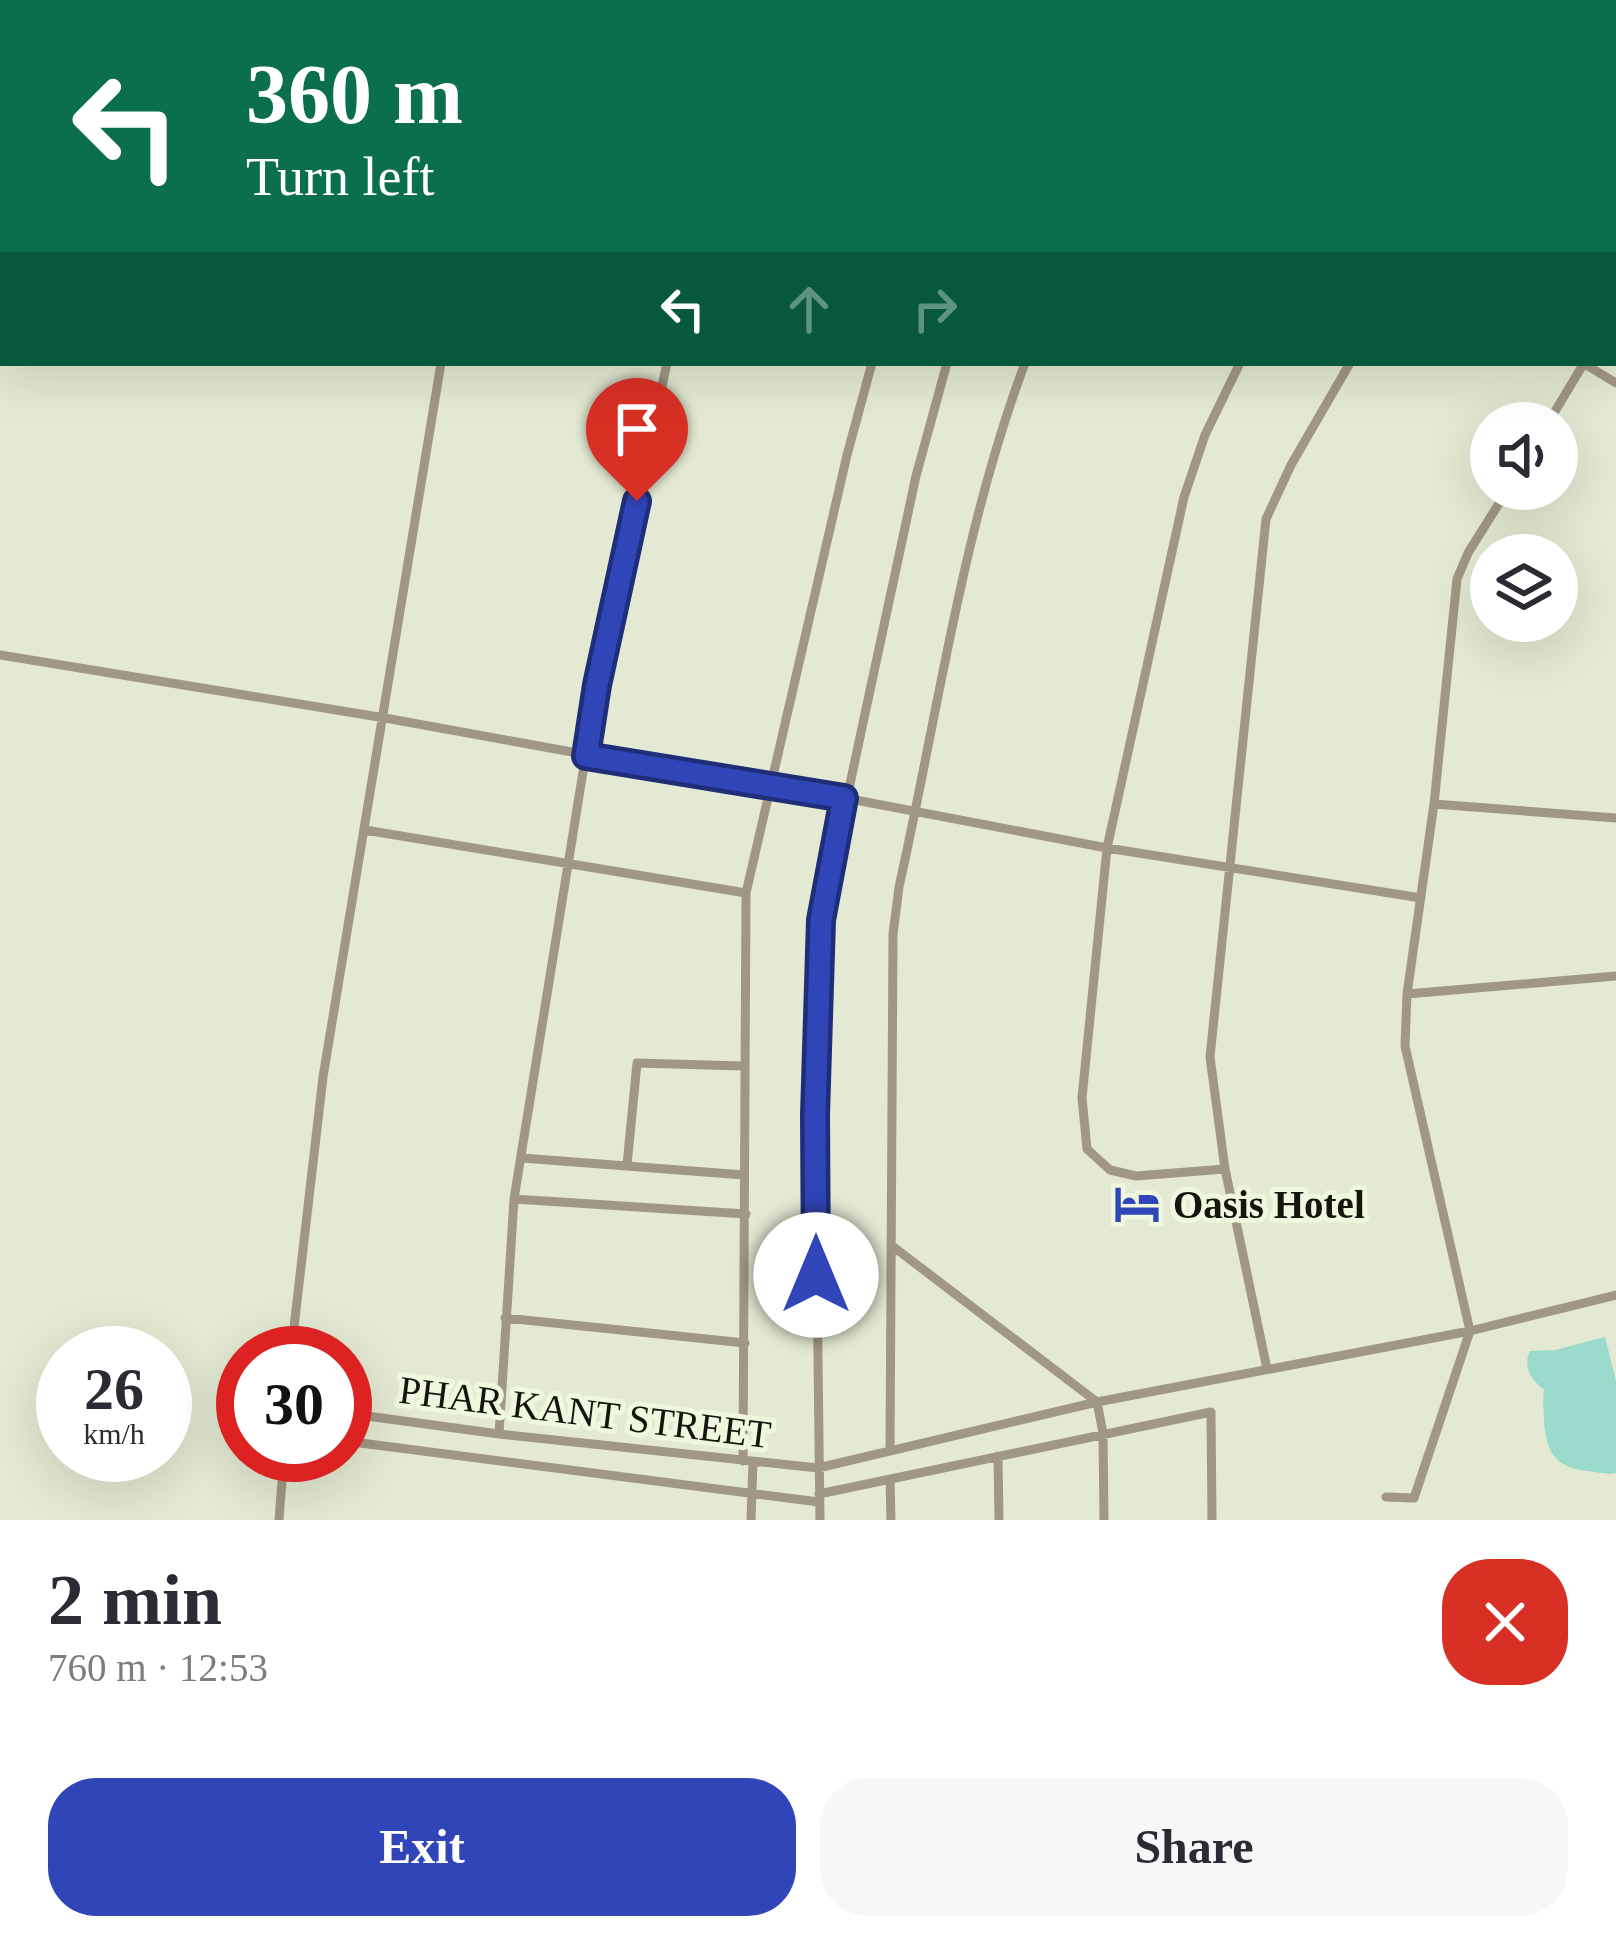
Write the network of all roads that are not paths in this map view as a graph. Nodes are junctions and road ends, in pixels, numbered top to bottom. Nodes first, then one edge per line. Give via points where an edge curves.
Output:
1 (441, 366) edge
2 (666, 366) edge
3 (871, 366) edge
4 (946, 366) edge
5 (1023, 366) edge
6 (1239, 366) edge
7 (1348, 366) edge
8 (1581, 366) edge
9 (1588, 366) edge
10 (1616, 383) edge
11 (1560, 402) edge
12 (1495, 510) edge
13 (0, 655) edge
14 (385, 718) junction
15 (586, 756) junction
16 (770, 788) junction
17 (844, 798) junction
18 (1434, 804) junction
19 (915, 814) junction
20 (1616, 818) edge
21 (364, 830) junction
22 (1107, 848) junction
23 (570, 866) junction
24 (1227, 869) junction
25 (746, 893) junction
26 (1421, 898) junction
27 (1616, 976) edge
28 (1407, 994) junction
29 (743, 1066) junction
30 (522, 1158) junction
31 (628, 1165) junction
32 (1225, 1169) junction
33 (744, 1175) junction
34 (514, 1199) junction
35 (746, 1214) junction
36 (891, 1246) junction
37 (1616, 1295) edge
38 (505, 1318) junction
39 (295, 1326) edge
40 (1470, 1331) junction
41 (745, 1343) junction
42 (1267, 1369) junction
43 (1097, 1402) junction
44 (372, 1416) edge
45 (1103, 1433) junction
46 (499, 1434) junction
47 (372, 1445) edge
48 (890, 1450) junction
49 (998, 1456) junction
50 (748, 1462) junction
51 (818, 1468) junction
52 (890, 1480) junction
53 (282, 1482) edge
54 (752, 1492) junction
55 (1386, 1497) dead end
56 (819, 1498) junction
57 (279, 1520) edge
58 (752, 1520) edge
59 (820, 1520) edge
60 (891, 1520) edge
61 (999, 1520) edge
62 (1104, 1520) edge
63 (1212, 1520) edge

1 - 14 street
2 - 15 street
3 - 16 street
4 - 17 street
5 - 19 street via 976,524
6 - 22 street via 1184,497
7 - 24 street via 1266,519
8 - 11 street
9 - 10 street
12 - 18 street via 1457,579
13 - 14 street
14 - 15 street
14 - 21 street
15 - 16 street
15 - 23 street
16 - 17 street
16 - 25 street
17 - 19 street
17 - 51 street via 821,920 817,1000
18 - 20 street
18 - 26 street
19 - 22 street
19 - 36 street via 893,934
21 - 23 street
21 - 39 street via 323,1077
22 - 24 street
22 - 32 street via 1082,1098 1087,1148 1110,1170 1136,1176
23 - 25 street
23 - 30 street
24 - 26 street
24 - 32 street via 1210,1057
25 - 29 street
26 - 28 street
27 - 28 street
28 - 40 street via 1405,1046
29 - 31 street via 638,1063
29 - 33 street
30 - 31 street
30 - 34 street
31 - 33 street
32 - 42 street
33 - 35 street
34 - 35 street
34 - 38 street
35 - 41 street
36 - 43 street
36 - 48 street
37 - 40 street, PHAR KANT STREET
38 - 41 street
38 - 46 street
40 - 42 street, PHAR KANT STREET
40 - 55 street via 1414,1498
41 - 50 street
42 - 43 street, PHAR KANT STREET
43 - 45 street
43 - 48 street, PHAR KANT STREET
44 - 46 street, PHAR KANT STREET
45 - 49 street
45 - 62 street
45 - 63 street via 1211,1412
46 - 50 street, PHAR KANT STREET
47 - 54 street
48 - 51 street, PHAR KANT STREET
49 - 52 street
49 - 61 street
50 - 51 street, PHAR KANT STREET
50 - 54 street
51 - 56 street
52 - 56 street
52 - 60 street
53 - 57 street
54 - 56 street
54 - 58 street
56 - 59 street

